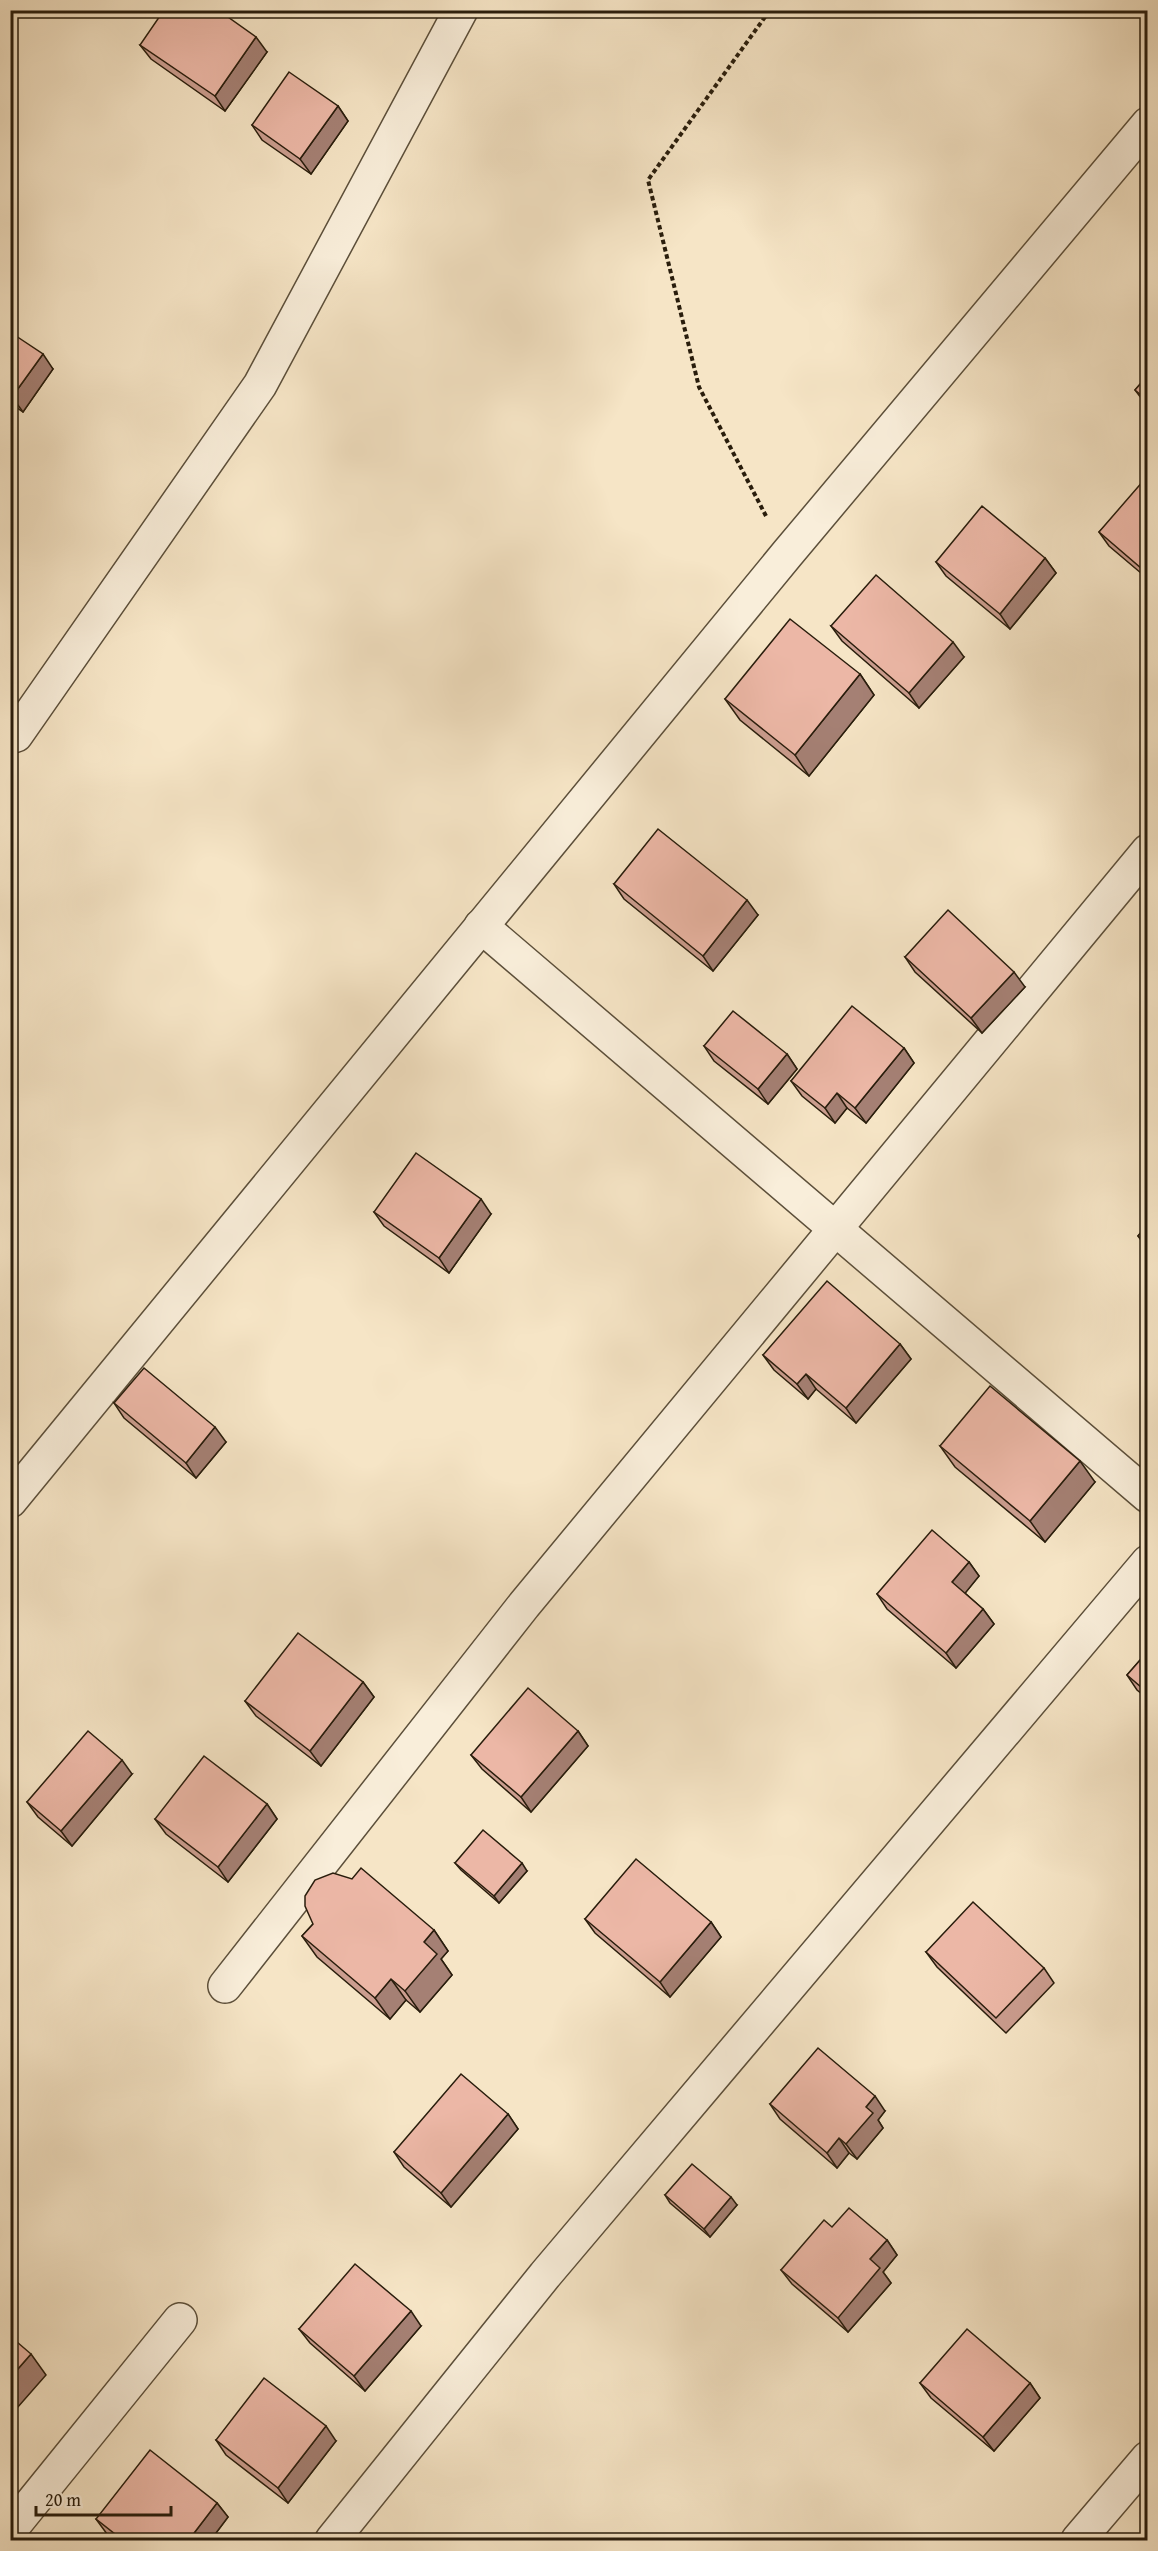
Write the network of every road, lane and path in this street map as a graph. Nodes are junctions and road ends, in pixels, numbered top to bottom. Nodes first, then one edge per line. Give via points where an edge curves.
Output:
1 (461, 10) edge
2 (770, 10) edge
3 (1148, 124) edge
4 (787, 554) junction
5 (10, 737) edge
6 (1148, 851) edge
7 (481, 926) junction
8 (836, 1229) junction
9 (1148, 1496) edge
10 (10, 1501) edge
11 (1148, 1562) edge
12 (225, 1986) dead end
13 (180, 2320) dead end
14 (1148, 2458) edge
15 (10, 2530) edge
16 (332, 2541) edge
17 (1078, 2541) edge

1 - 5 street via 260,385 16,735
2 - 4 path via 648,180 699,387
3 - 4 street
4 - 7 street
6 - 8 street
7 - 8 street
7 - 10 street
8 - 9 street
8 - 12 street via 524,1605
11 - 16 street via 545,2275
13 - 15 street
14 - 17 street

